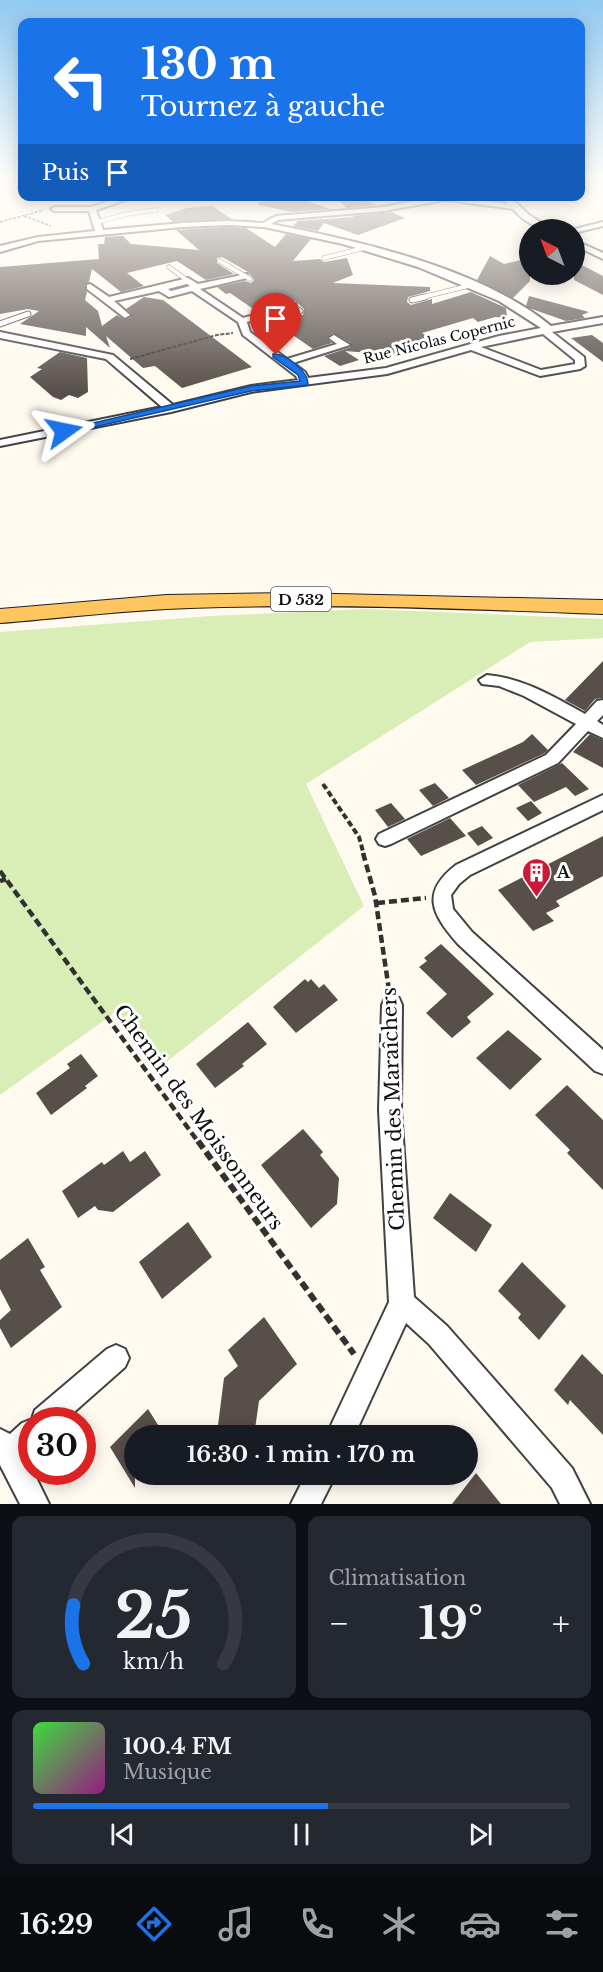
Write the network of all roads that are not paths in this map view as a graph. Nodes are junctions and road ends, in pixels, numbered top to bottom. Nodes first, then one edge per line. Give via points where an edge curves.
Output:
1 (347, 252) edge
2 (385, 252) edge
3 (324, 258) dead end
4 (220, 261) dead end
5 (170, 267) dead end
6 (247, 277) joint
7 (193, 285) junction
8 (472, 285) junction
9 (90, 287) dead end
10 (107, 300) junction
11 (412, 300) dead end
12 (293, 306) dead end
13 (28, 314) dead end
14 (125, 315) dead end
15 (603, 320) edge
16 (242, 321) junction
17 (0, 324) edge
18 (546, 330) junction
19 (0, 334) edge
20 (334, 338) dead end
21 (472, 347) junction
22 (286, 362) junction
23 (305, 383) junction
24 (171, 409) junction
25 (0, 443) edge
26 (603, 608) edge
27 (0, 616) edge
28 (487, 680) dead end
29 (603, 705) edge
30 (586, 723) junction
31 (603, 732) edge
32 (603, 802) edge
33 (385, 839) dead end
34 (392, 1005) road end
35 (603, 1064) edge
36 (402, 1303) junction
37 (116, 1358) dead end
38 (60, 1407) edge
39 (345, 1425) edge
40 (18, 1440) edge
41 (4, 1448) edge
42 (315, 1485) edge
43 (35, 1504) edge
44 (304, 1504) edge
45 (576, 1504) edge

1 - 3 lane
2 - 8 street via 433,267
4 - 6 lane
5 - 7 lane
6 - 7 street
7 - 10 street via 169,294 161,288
7 - 16 street
8 - 11 lane
8 - 18 street via 496,296
9 - 10 street
10 - 14 street
12 - 16 street
13 - 17 lane
15 - 18 street, Rue Nicolas Copernic
16 - 22 street via 246,333
18 - 21 street, Rue Nicolas Copernic
18 - 21 street via 580,359 580,366 540,373
19 - 24 street via 109,357
20 - 22 street via 345,345
21 - 23 street, Rue Nicolas Copernic via 387,371
22 - 23 street via 302,374
23 - 24 street, Rue Nicolas Copernic via 251,389
24 - 25 street, Rue Nicolas Copernic
26 - 27 main road, D 532 via 436,600 287,599 187,601
28 - 30 street via 520,687
29 - 30 street
30 - 31 street
30 - 33 street via 552,759
32 - 35 street via 463,870 443,887 442,896 443,911 465,938
34 - 36 street, Chemin des Maraîchers via 390,1110
36 - 39 street, Chemin des Maraîchers
36 - 45 street via 438,1335 562,1478
37 - 38 street
40 - 41 street
41 - 43 street
42 - 44 street

